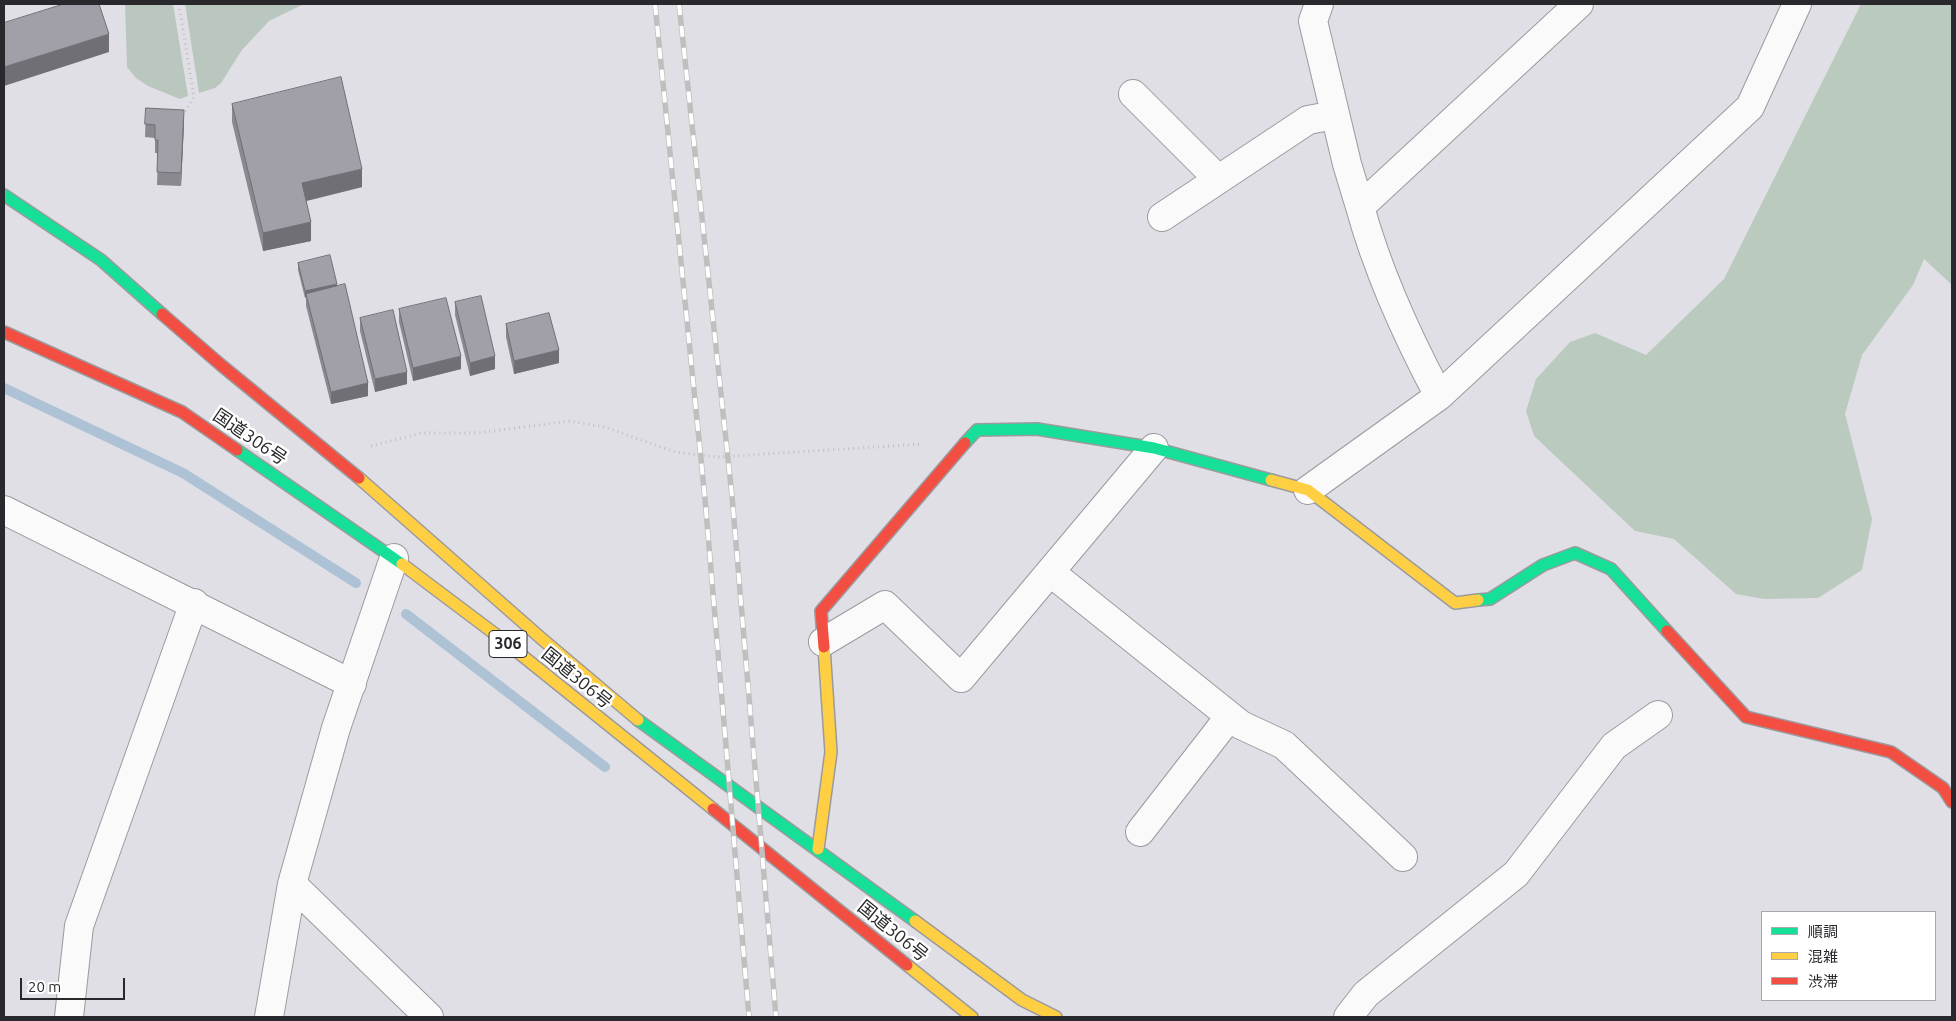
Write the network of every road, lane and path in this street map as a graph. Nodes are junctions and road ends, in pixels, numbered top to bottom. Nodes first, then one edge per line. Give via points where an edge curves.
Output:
1 (179, 4) edge
2 (1319, 4) edge
3 (1579, 4) edge
4 (1798, 4) edge
5 (1133, 94) dead end
6 (1335, 115) junction
7 (181, 118) edge
8 (1218, 179) junction
9 (4, 195) edge
10 (1360, 207) junction
11 (1162, 217) dead end
12 (4, 332) edge
13 (1439, 396) junction
14 (925, 444) dead end
15 (1154, 448) junction
16 (343, 463) junction
17 (1308, 490) junction
18 (4, 510) edge
19 (394, 558) junction
20 (1050, 572) junction
21 (194, 603) junction
22 (823, 642) junction
23 (352, 684) junction
24 (1658, 715) dead end
25 (1230, 716) junction
26 (1952, 802) edge
27 (1140, 832) dead end
28 (818, 849) junction
29 (1403, 857) dead end
30 (292, 884) junction
31 (69, 1017) edge
32 (269, 1017) edge
33 (429, 1017) edge
34 (972, 1017) edge
35 (1056, 1017) edge
36 (1348, 1017) edge

1 - 7 path via 194,97
2 - 6 street via 1313,21
3 - 10 street
4 - 13 street via 1750,107
5 - 8 street
6 - 8 street via 1308,120
6 - 10 street
8 - 11 street
9 - 16 main road via 100,260 221,365
10 - 13 street via 1377,260 1418,356
12 - 19 main road, 国道306号 / 306 via 182,412
13 - 17 street
14 - 16 path via 718,457 675,452 605,427 570,421 477,434 422,433 358,450
15 - 17 main road
15 - 20 street
15 - 22 main road via 1037,429 977,430 821,611
16 - 28 main road via 642,723
17 - 26 main road via 1455,603 1490,599 1543,565 1575,553 1611,569 1746,718 1891,752 1943,788
18 - 21 street
19 - 23 street
19 - 34 main road, 国道306号 / 306 via 499,637
20 - 22 street via 960,678 885,604
20 - 25 street
21 - 23 street
21 - 31 street via 79,926
22 - 28 main road via 832,752
23 - 30 street via 336,728
24 - 36 street via 1614,746 1516,874 1366,994
25 - 27 street
25 - 29 street via 1241,725 1284,745
28 - 35 main road via 1022,1000
30 - 32 street
30 - 33 street

